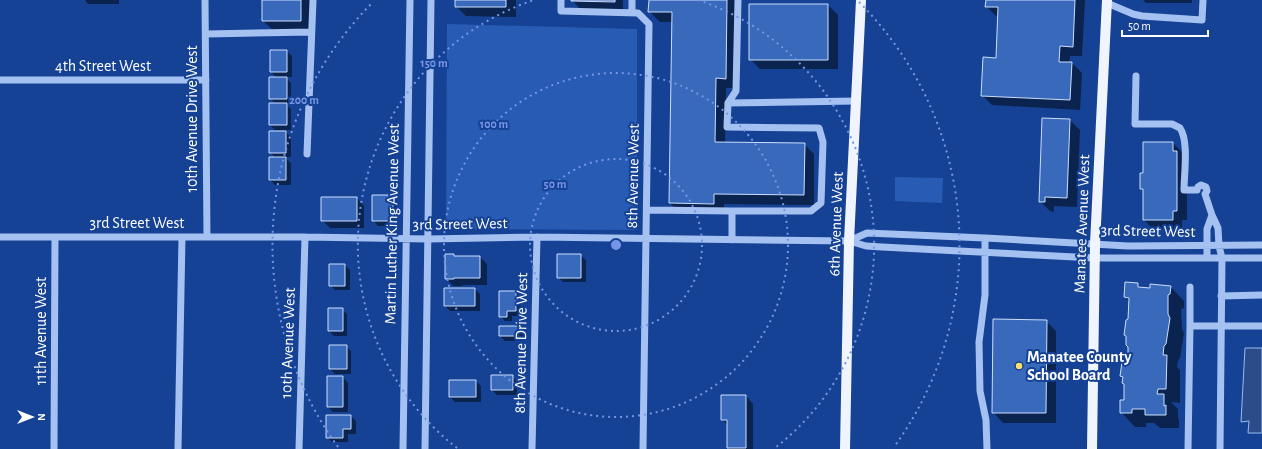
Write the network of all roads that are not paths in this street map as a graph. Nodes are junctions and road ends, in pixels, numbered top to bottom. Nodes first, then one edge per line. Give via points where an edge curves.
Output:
1 (205, 0) edge
2 (313, 0) edge
3 (410, 0) edge
4 (431, 0) edge
5 (561, 0) edge
6 (632, 0) edge
7 (738, 0) edge
8 (861, 0) edge
9 (1203, 0) edge
10 (1107, 2) edge
11 (632, 12) junction
12 (311, 32) junction
13 (206, 34) junction
14 (1136, 76) dead end
15 (0, 80) edge
16 (206, 80) junction
17 (856, 101) junction
18 (728, 103) junction
19 (307, 154) dead end
20 (647, 210) junction
21 (732, 211) junction
22 (1212, 215) junction
23 (55, 236) junction
24 (0, 237) edge
25 (182, 237) junction
26 (207, 237) junction
27 (305, 237) junction
28 (537, 237) junction
29 (985, 238) junction
30 (406, 239) junction
31 (428, 239) junction
32 (646, 239) junction
33 (732, 240) junction
34 (849, 241) junction
35 (1095, 244) junction
36 (1262, 245) edge
37 (1207, 246) junction
38 (1219, 246) junction
39 (985, 253) junction
40 (1094, 258) junction
41 (1207, 258) junction
42 (1222, 258) junction
43 (1262, 258) edge
44 (1190, 287) dead end
45 (1262, 295) edge
46 (1221, 296) junction
47 (1190, 326) junction
48 (1221, 326) junction
49 (1262, 326) edge
50 (54, 449) edge
51 (178, 449) edge
52 (299, 449) edge
53 (403, 449) edge
54 (425, 449) edge
55 (532, 449) edge
56 (643, 449) edge
57 (845, 449) edge
58 (987, 449) edge
59 (1092, 449) edge
60 (1188, 449) edge
61 (1220, 449) edge

1 - 13 street, 10th Avenue Drive West
2 - 12 street
3 - 30 street, Martin Luther King Avenue West
4 - 31 street
5 - 11 street via 561,11
6 - 11 street
7 - 18 street via 736,91
8 - 17 main road, 6th Avenue West
9 - 10 street via 1202,20 1142,16
10 - 35 main road, Manatee Avenue West
11 - 20 street, 8th Avenue West via 638,12 649,24
12 - 13 street
12 - 19 street
13 - 16 street, 10th Avenue Drive West
14 - 22 street via 1135,124 1172,124 1180,128 1184,137 1184,190 1197,190 1199,194 1204,194
15 - 16 street, 4th Street West
16 - 26 street, 10th Avenue Drive West
17 - 18 street
17 - 34 main road, 6th Avenue West
18 - 21 street via 727,127 818,128 822,142 821,202 810,211
20 - 21 street
20 - 32 street, 8th Avenue West
21 - 33 street
22 - 37 street via 1207,229
22 - 38 street via 1218,228
23 - 24 street, 3rd Street West
23 - 25 street, 3rd Street West
23 - 50 street, 11th Avenue West
25 - 26 street, 3rd Street West
25 - 51 street
26 - 27 street, 3rd Street West
27 - 30 street, 3rd Street West
27 - 52 street, 10th Avenue West
28 - 31 street, 3rd Street West
28 - 32 street, 3rd Street West
28 - 55 street, 8th Avenue Drive West
29 - 34 street, 3rd Street West via 867,234
29 - 35 street, 3rd Street West
29 - 39 street
30 - 31 street, 3rd Street West
30 - 53 street, Martin Luther King Avenue West
31 - 54 street
32 - 33 street, 3rd Street West
32 - 56 street, 8th Avenue West
33 - 34 street, 3rd Street West
34 - 39 street, 3rd Street West via 866,246
34 - 57 main road, 6th Avenue West
35 - 37 street, 3rd Street West
35 - 40 main road, Manatee Avenue West
36 - 38 street, 3rd Street West
37 - 38 street, 3rd Street West
37 - 41 street
38 - 42 street
39 - 40 street, 3rd Street West
39 - 58 street via 985,295 979,342 980,391 986,420
40 - 41 street, 3rd Street West
40 - 59 main road, Manatee Avenue West
41 - 42 street, 3rd Street West
42 - 43 street, 3rd Street West
42 - 46 street
44 - 47 street
45 - 46 street
46 - 48 street
47 - 48 street
47 - 60 street
48 - 49 street
48 - 61 street

